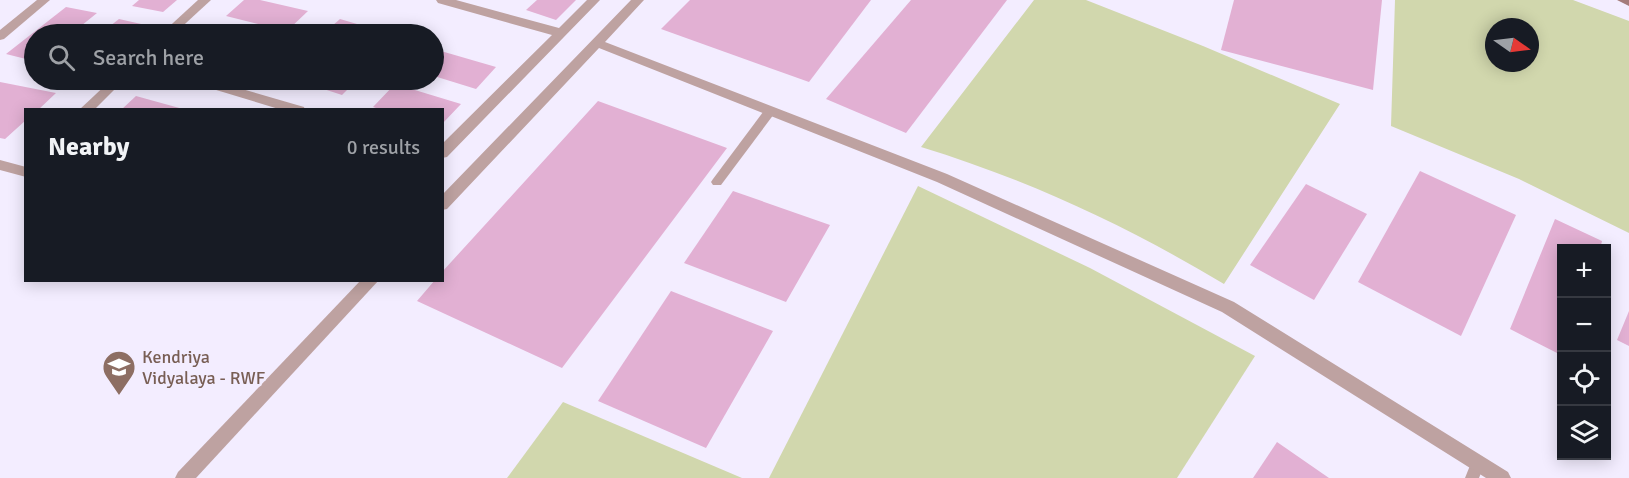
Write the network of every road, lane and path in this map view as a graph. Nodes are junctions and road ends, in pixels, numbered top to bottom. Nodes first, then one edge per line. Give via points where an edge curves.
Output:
1 (45, 0) edge
2 (205, 0) edge
3 (442, 0) edge
4 (594, 0) edge
5 (638, 0) edge
6 (1623, 0) edge
7 (1629, 2) edge
8 (0, 20) edge
9 (16, 23) junction
10 (178, 24) edge
11 (561, 33) junction
12 (0, 36) edge
13 (597, 43) junction
14 (107, 90) edge
15 (232, 90) edge
16 (87, 108) edge
17 (292, 108) edge
18 (770, 111) junction
19 (444, 151) edge
20 (0, 165) edge
21 (23, 169) edge
22 (717, 182) dead end
23 (444, 204) edge
24 (369, 282) edge
25 (1478, 463) junction
26 (183, 478) edge
27 (1472, 478) edge
28 (1502, 478) edge

1 - 9 street
2 - 10 street
3 - 11 street
4 - 11 street
5 - 13 street
6 - 7 main road
8 - 9 street
9 - 12 street
11 - 19 street
13 - 18 street
13 - 23 street
14 - 16 street
15 - 17 street
18 - 22 lane
18 - 25 street via 942,178 1227,307
20 - 21 street
24 - 26 street
25 - 27 lane
25 - 28 street

